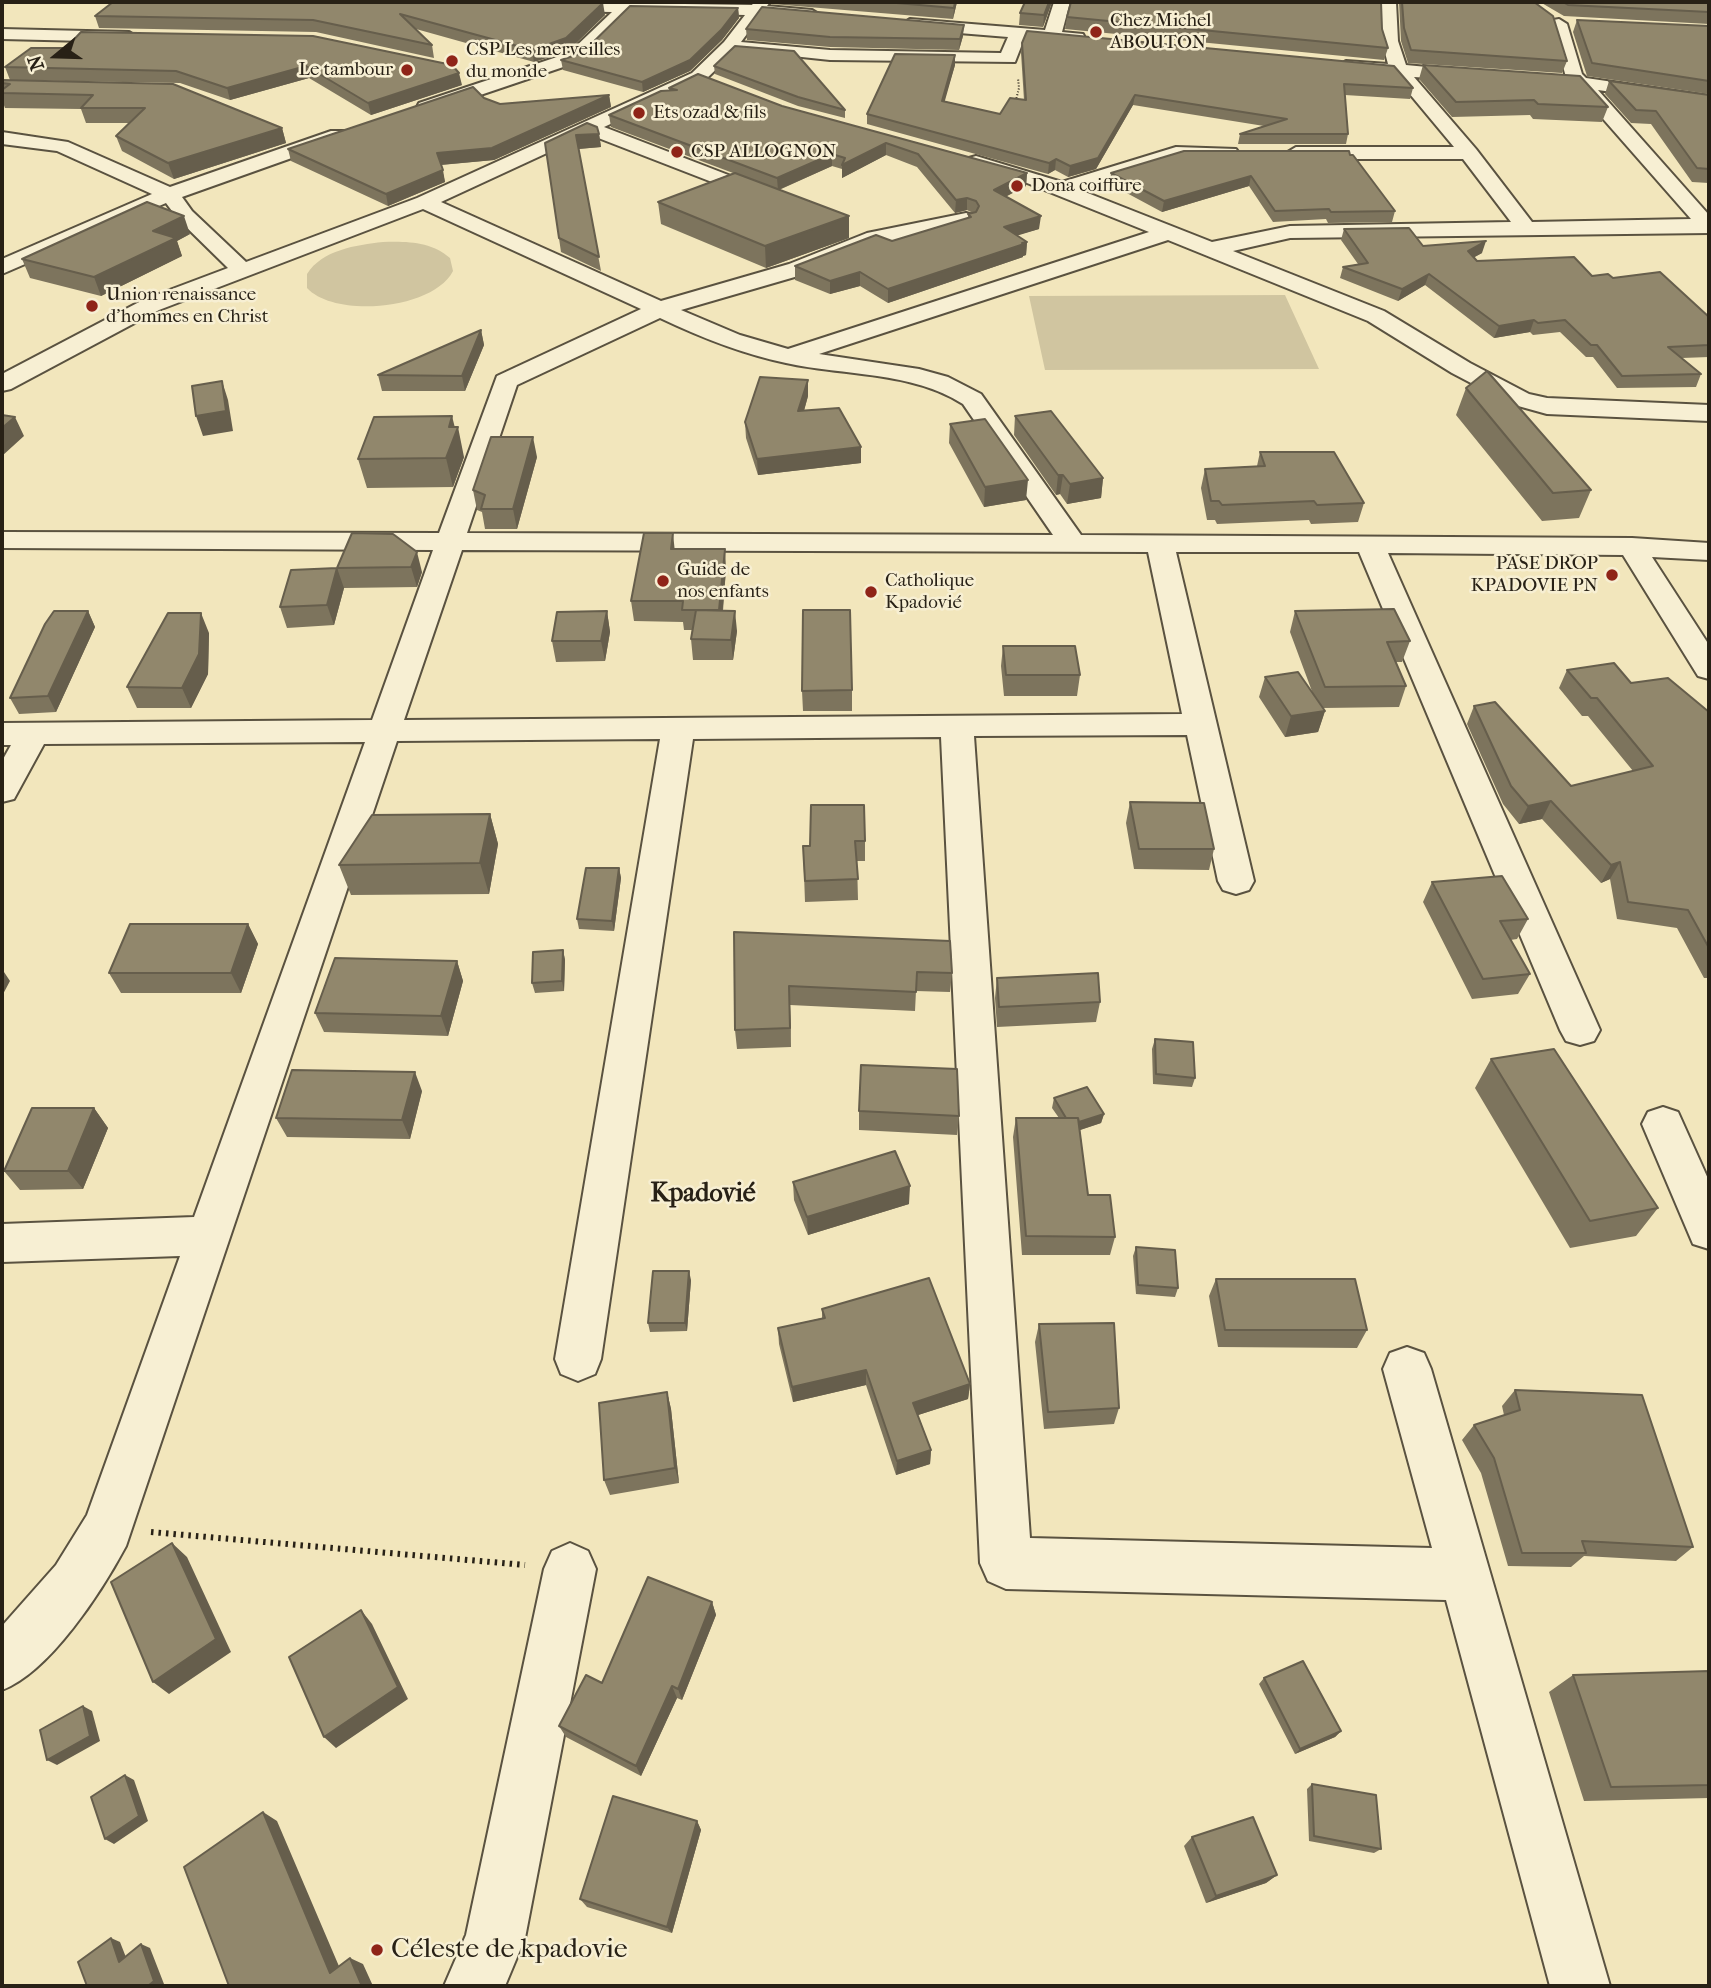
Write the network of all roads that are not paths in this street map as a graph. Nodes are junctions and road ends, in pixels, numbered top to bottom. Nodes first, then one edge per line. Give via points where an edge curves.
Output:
1 (1062, 2) edge
2 (1388, 2) edge
3 (628, 5) edge
4 (528, 6) edge
5 (760, 6) edge
6 (826, 16) edge
7 (895, 22) edge
8 (1559, 22) dead end
9 (1020, 33) junction
10 (2, 34) edge
11 (1052, 36) junction
12 (148, 37) edge
13 (1090, 39) edge
14 (730, 46) junction
15 (1330, 64) edge
16 (1399, 70) junction
17 (467, 72) dead end
18 (698, 77) junction
19 (1491, 77) edge
20 (1517, 79) edge
21 (507, 81) junction
22 (1583, 83) junction
23 (721, 85) edge
24 (1709, 102) edge
25 (403, 114) edge
26 (590, 128) junction
27 (351, 131) edge
28 (287, 133) dead end
29 (2, 138) edge
30 (312, 144) junction
31 (1246, 153) edge
32 (1274, 153) edge
33 (1469, 153) junction
34 (955, 157) edge
35 (1061, 189) junction
36 (170, 195) junction
37 (424, 202) junction
38 (784, 203) edge
39 (966, 219) edge
40 (1525, 226) junction
41 (1708, 226) edge
42 (849, 228) edge
43 (1170, 232) junction
44 (875, 238) junction
45 (1210, 249) junction
46 (2, 267) edge
47 (242, 270) junction
48 (660, 309) junction
49 (788, 356) junction
50 (2, 384) edge
51 (1709, 413) edge
52 (2, 540) edge
53 (450, 541) junction
54 (1073, 543) junction
55 (1160, 543) junction
56 (1370, 544) junction
57 (1632, 547) junction
58 (1709, 551) edge
59 (1709, 669) edge
60 (1200, 724) junction
61 (957, 726) junction
62 (678, 729) junction
63 (385, 730) junction
64 (18, 734) edge
65 (2, 791) edge
66 (1236, 881) dead end
67 (1580, 1030) dead end
68 (1663, 1124) dead end
69 (1709, 1230) edge
70 (209, 1236) junction
71 (2, 1242) edge
72 (578, 1359) dead end
73 (1407, 1369) dead end
74 (570, 1569) road end
75 (1465, 1575) junction
76 (2, 1663) edge
77 (474, 1986) edge
78 (1580, 1986) edge

1 - 11 street
2 - 16 street via 1390,41
3 - 4 street
3 - 5 street
3 - 21 street via 575,57
5 - 6 street
5 - 14 street
7 - 9 street
8 - 22 street via 1569,64
9 - 11 street
9 - 14 street via 1009,58 830,55
10 - 12 street
11 - 13 street
14 - 18 street
15 - 16 street
16 - 19 street
16 - 33 street
17 - 21 street
18 - 23 street
18 - 26 street
20 - 22 street
21 - 25 street
22 - 24 street
22 - 41 street
26 - 37 street
26 - 38 street
27 - 30 street
28 - 30 street
29 - 36 street via 72,150
30 - 36 street
31 - 35 street via 1176,153
32 - 33 street
33 - 40 street
34 - 35 street
35 - 43 street
36 - 46 street
36 - 47 street
37 - 47 street
37 - 48 street
39 - 44 street
40 - 41 street
40 - 45 street via 1290,232
42 - 44 street
43 - 45 street
43 - 49 street
44 - 48 street via 797,269
45 - 51 street via 1376,316 1461,368 1532,403
47 - 50 street via 151,305
48 - 49 street
48 - 53 street via 506,381
49 - 54 street via 900,373 963,391
52 - 53 street
53 - 54 street
53 - 63 street
54 - 55 street
55 - 56 street
55 - 60 street
56 - 57 street
56 - 67 street
57 - 58 street
57 - 59 street
60 - 61 street
60 - 66 street
61 - 62 street
61 - 75 street via 1006,1563
62 - 63 street
62 - 72 street
63 - 64 street
63 - 70 street
64 - 65 street
68 - 69 street
70 - 71 street
70 - 76 street via 108,1528 92,1561 36,1631
73 - 75 street
74 - 77 street via 495,1938
75 - 78 street

